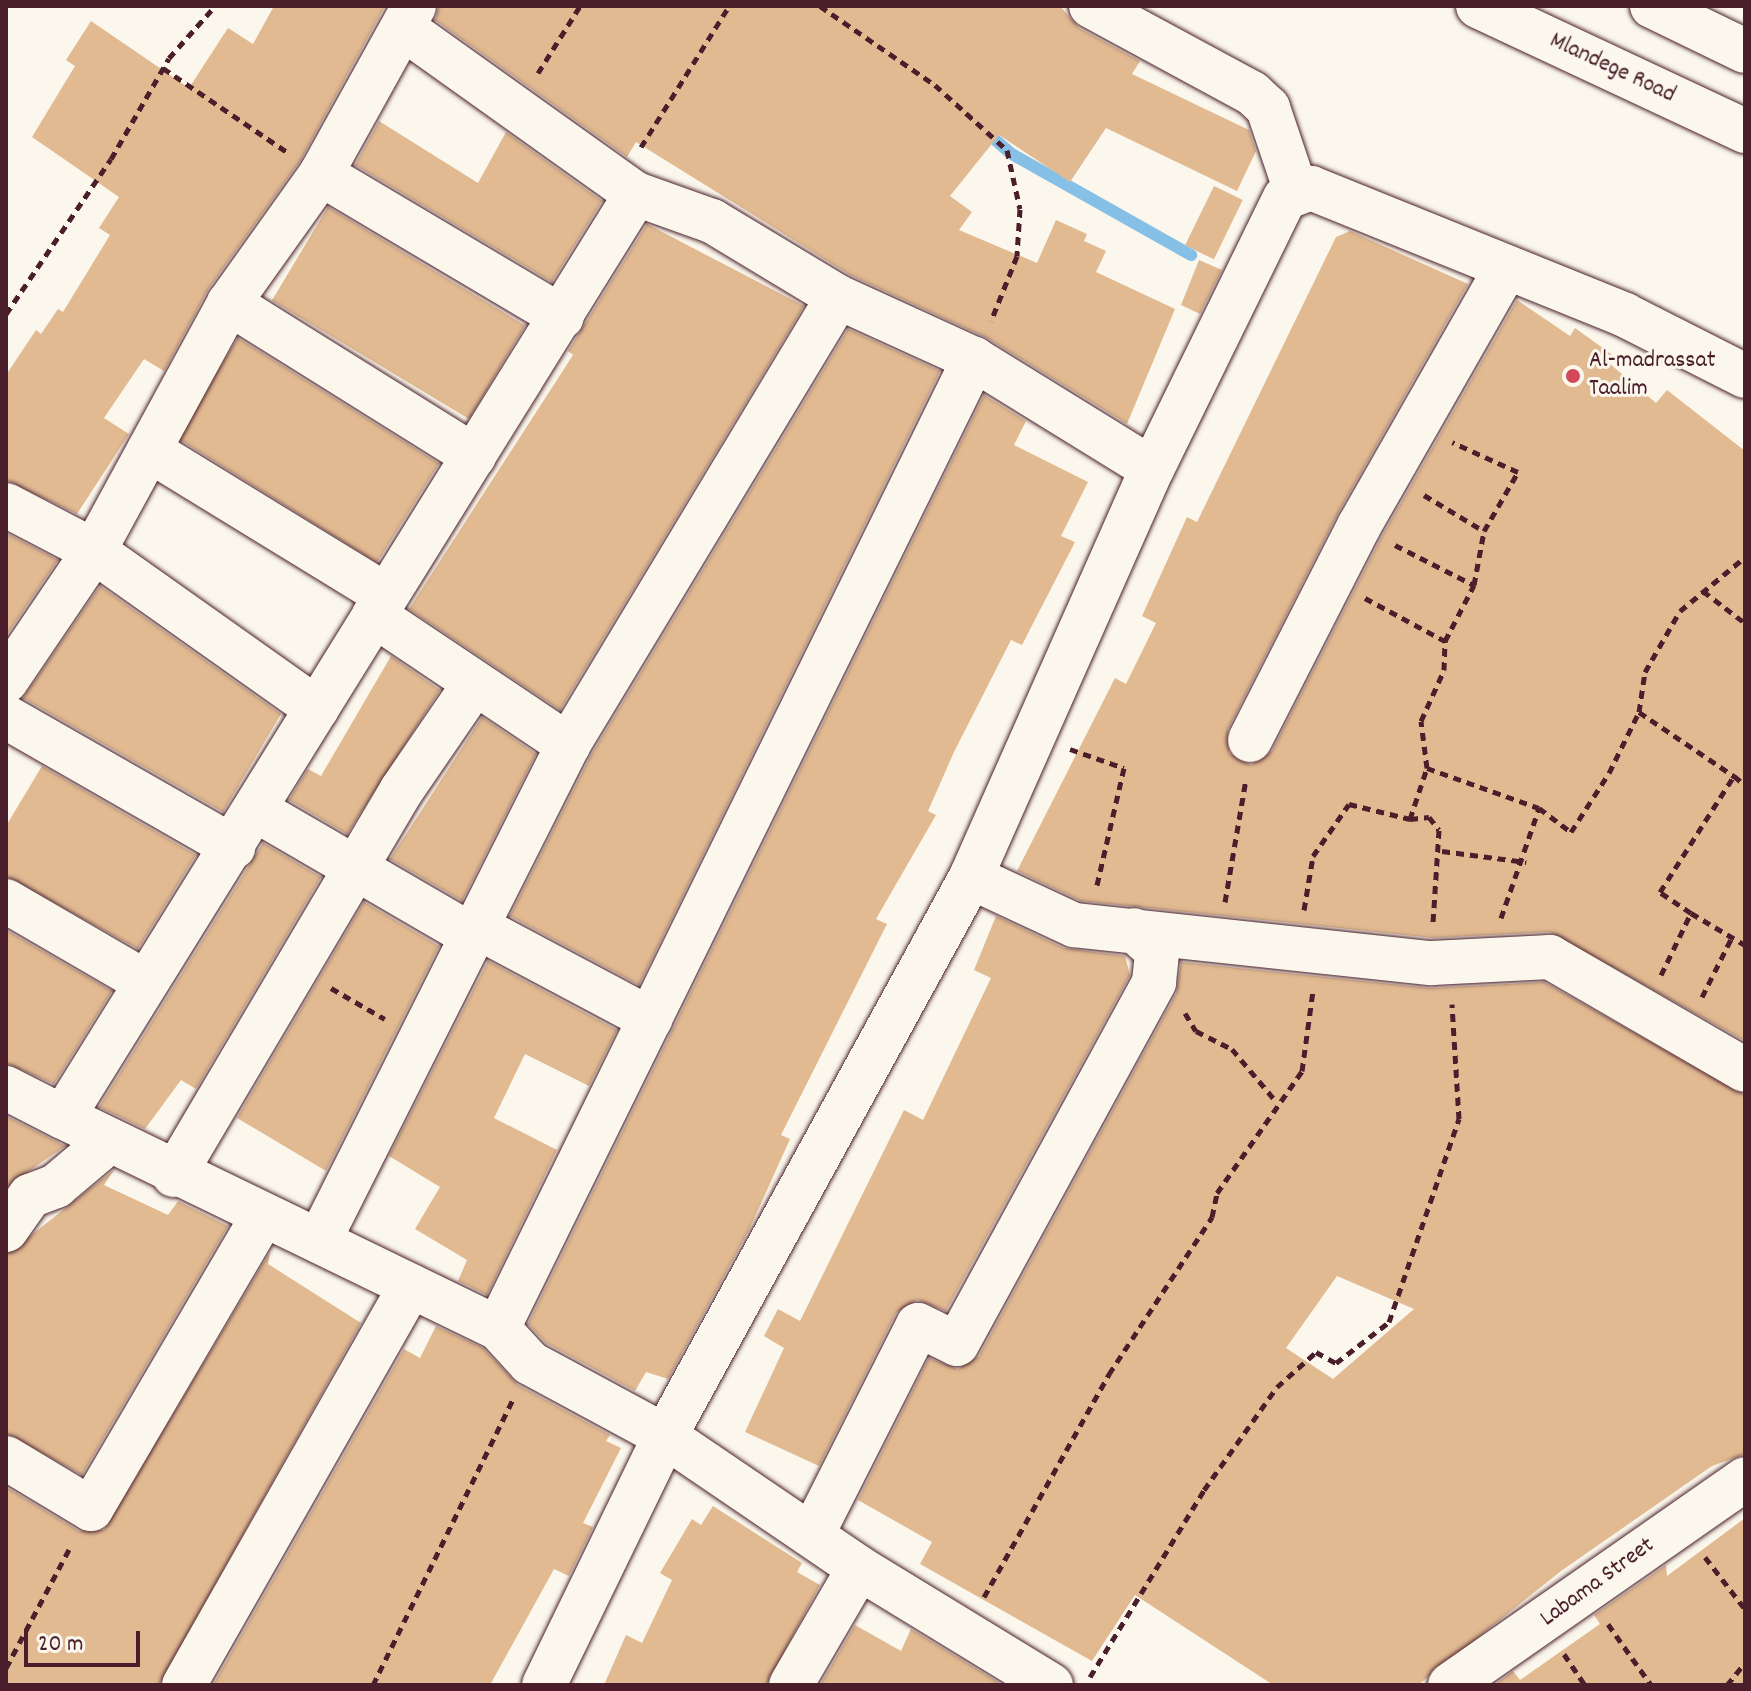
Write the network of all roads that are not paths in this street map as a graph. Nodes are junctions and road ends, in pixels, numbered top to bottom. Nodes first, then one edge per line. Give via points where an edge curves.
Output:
1 (1091, 6) edge
2 (1478, 6) edge
3 (1652, 6) edge
4 (408, 17) edge
5 (1532, 17) edge
6 (1745, 51) edge
7 (1745, 131) edge
8 (321, 174) junction
9 (628, 188) junction
10 (1295, 188) junction
11 (1506, 268) junction
12 (838, 297) junction
13 (229, 303) junction
14 (562, 317) junction
15 (974, 359) junction
16 (1745, 376) edge
17 (149, 450) junction
18 (474, 456) junction
19 (1152, 469) junction
20 (6, 505) edge
21 (94, 551) junction
22 (380, 605) junction
23 (6, 681) edge
24 (473, 686) junction
25 (317, 709) junction
26 (6, 717) edge
27 (1250, 740) road end
28 (568, 745) junction
29 (256, 810) junction
30 (233, 847) junction
31 (358, 869) junction
32 (971, 877) junction
33 (6, 901) edge
34 (1134, 930) junction
35 (476, 932) junction
36 (145, 982) junction
37 (650, 1019) junction
38 (1745, 1070) edge
39 (6, 1088) edge
40 (63, 1117) junction
41 (108, 1142) junction
42 (174, 1175) junction
43 (262, 1217) junction
44 (6, 1230) edge
45 (319, 1241) junction
46 (411, 1286) junction
47 (498, 1328) junction
48 (665, 1436) junction
49 (6, 1458) edge
50 (1745, 1479) edge
51 (813, 1533) junction
52 (859, 1568) junction
53 (1473, 1679) edge
54 (184, 1685) edge
55 (544, 1685) edge
56 (791, 1685) edge
57 (1051, 1685) edge

1 - 10 street via 1252,93 1268,108
2 - 5 street, Mlandege Road
3 - 6 street
4 - 8 street
4 - 9 street via 517,108
5 - 7 street, Mlandege Road
8 - 13 street
8 - 14 street
9 - 12 street via 712,221
9 - 14 street
10 - 11 street
10 - 19 street via 1241,278
11 - 16 street via 1625,315
11 - 27 street via 1330,579
12 - 15 street
12 - 28 street
13 - 17 street
13 - 18 street
14 - 18 street
15 - 19 street
15 - 37 street
17 - 21 street
17 - 22 street
18 - 22 street
19 - 32 street
20 - 21 street
21 - 23 street
21 - 25 street
22 - 24 street
22 - 25 street
24 - 28 street
24 - 31 street
25 - 29 street
26 - 30 street
28 - 35 street
29 - 30 street
29 - 31 street
30 - 36 street
31 - 35 street
31 - 42 street
32 - 34 street via 1074,925
32 - 48 street
33 - 36 street
34 - 38 street via 1439,963 1550,957
34 - 51 street via 1157,951 1154,982 957,1344 918,1325
35 - 37 street
35 - 45 street
36 - 40 street
37 - 47 street
39 - 40 street
40 - 41 street
41 - 42 street
41 - 44 street via 56,1186 30,1196
42 - 43 street
43 - 45 street
43 - 49 street via 91,1509
45 - 46 street
46 - 47 street
46 - 54 street
47 - 48 street via 530,1363
48 - 51 street
48 - 55 street
50 - 53 street, Labama Street via 1586,1590
51 - 52 street
52 - 56 street
52 - 57 street

